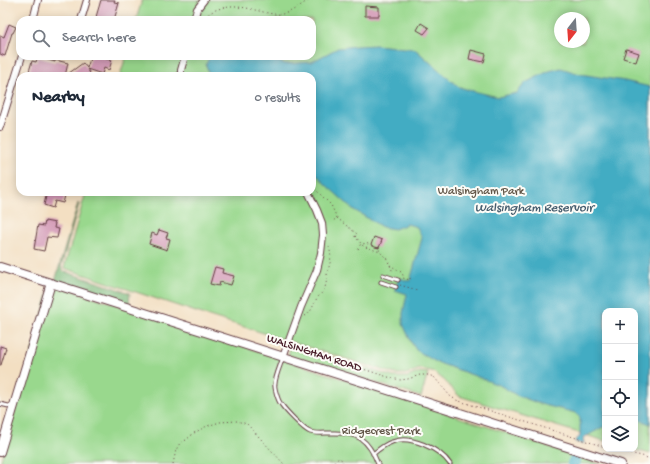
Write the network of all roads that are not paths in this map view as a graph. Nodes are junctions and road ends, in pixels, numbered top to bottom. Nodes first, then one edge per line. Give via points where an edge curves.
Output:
1 (38, 0) edge
2 (88, 0) edge
3 (204, 0) edge
4 (34, 16) edge
5 (82, 16) edge
6 (195, 16) edge
7 (21, 60) edge
8 (184, 60) edge
9 (17, 72) edge
10 (181, 72) edge
11 (16, 75) edge
12 (0, 127) edge
13 (310, 196) edge
14 (0, 267) edge
15 (383, 276) dead end
16 (398, 280) dead end
17 (381, 282) dead end
18 (51, 284) junction
19 (396, 287) dead end
20 (283, 357) junction
21 (0, 404) edge
22 (14, 407) junction
23 (4, 426) edge
24 (0, 452) edge
25 (373, 454) junction
26 (378, 464) edge
27 (450, 464) edge
28 (620, 464) edge

1 - 4 street
2 - 5 street
3 - 6 street
7 - 9 street
8 - 10 street
11 - 12 street
13 - 20 street via 322,223 321,253 317,270
14 - 18 street, WALSINGHAM ROAD
15 - 16 lane
17 - 19 lane
18 - 20 street, WALSINGHAM ROAD
18 - 22 street
20 - 25 lane via 274,384 280,403 290,415 308,432 344,432 355,435 363,440
20 - 28 street, WALSINGHAM ROAD
21 - 22 lane
22 - 23 street
23 - 24 street
25 - 26 lane
25 - 27 lane via 393,441 416,441 435,450

